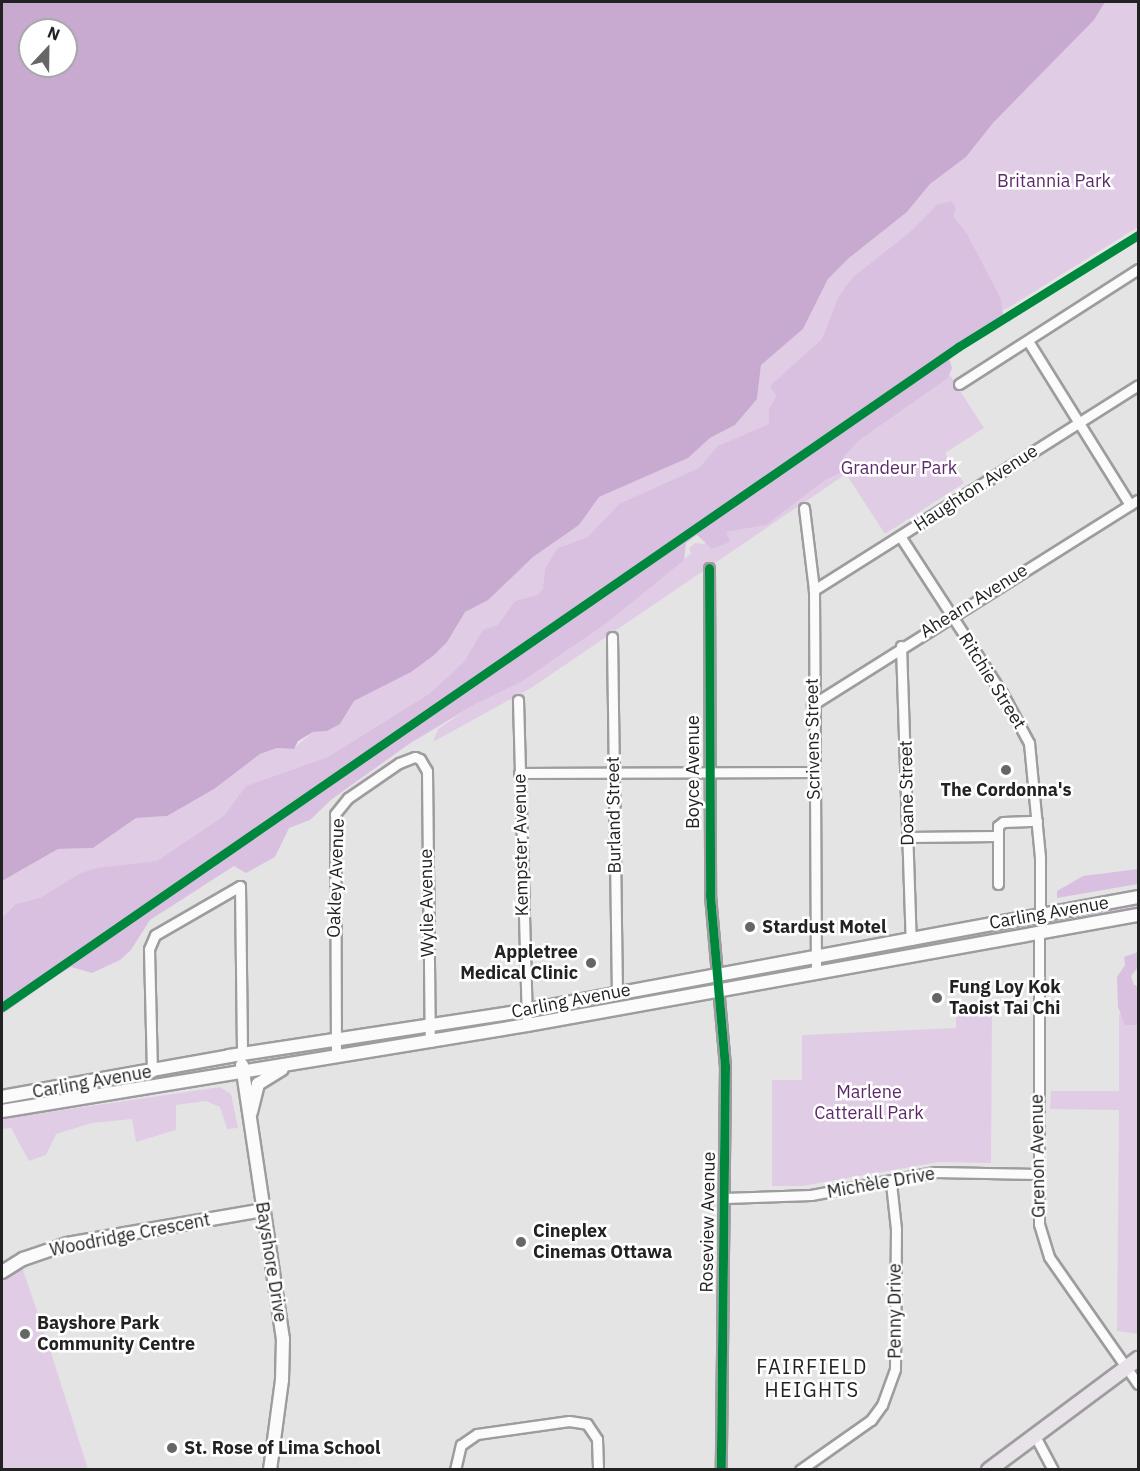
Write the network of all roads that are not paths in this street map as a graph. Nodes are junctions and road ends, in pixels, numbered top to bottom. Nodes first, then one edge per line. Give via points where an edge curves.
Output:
1 (1138, 269) edge
2 (1028, 341) junction
3 (959, 384) dead end
4 (1138, 385) edge
5 (1078, 423) junction
6 (1138, 500) edge
7 (1130, 505) junction
8 (804, 508) dead end
9 (900, 536) junction
10 (709, 568) dead end
11 (814, 590) junction
12 (951, 615) junction
13 (612, 637) dead end
14 (902, 646) junction
15 (518, 700) dead end
16 (812, 705) junction
17 (426, 765) joint
18 (814, 772) junction
19 (519, 773) junction
20 (613, 773) junction
21 (709, 774) junction
22 (1037, 821) junction
23 (996, 836) junction
24 (908, 837) junction
25 (998, 884) dead end
26 (1138, 897) edge
27 (1040, 914) junction
28 (1138, 915) edge
29 (1038, 933) junction
30 (911, 940) junction
31 (814, 956) junction
32 (816, 970) junction
33 (716, 975) junction
34 (718, 991) junction
35 (617, 993) junction
36 (524, 1011) junction
37 (429, 1025) junction
38 (527, 1025) junction
39 (334, 1041) junction
40 (430, 1042) junction
41 (242, 1054) junction
42 (336, 1055) junction
43 (306, 1060) junction
44 (242, 1071) junction
45 (152, 1072) junction
46 (105, 1080) junction
47 (105, 1095) junction
48 (2, 1097) edge
49 (2, 1111) edge
50 (251, 1137) junction
51 (1037, 1174) junction
52 (891, 1183) junction
53 (725, 1198) junction
54 (264, 1210) junction
55 (2, 1272) edge
56 (1138, 1359) edge
57 (1126, 1368) junction
58 (1138, 1384) edge
59 (1035, 1437) junction
60 (270, 1470) edge
61 (455, 1470) edge
62 (598, 1470) edge
63 (721, 1470) edge
64 (800, 1470) edge
65 (989, 1470) edge
66 (1053, 1470) edge

1 - 2 street
2 - 3 street
2 - 5 street
4 - 5 street, Haughton Avenue
5 - 7 street
5 - 9 street, Haughton Avenue
6 - 7 street, Ahearn Avenue
7 - 12 street, Ahearn Avenue
8 - 11 street, Scrivens Street
9 - 11 street, Haughton Avenue
9 - 12 street, Ritchie Street
10 - 21 street, Boyce Avenue
11 - 16 street, Scrivens Street
12 - 14 street, Ahearn Avenue
12 - 22 street, Ritchie Street via 1022,727 1033,760
13 - 20 street, Burland Street
14 - 16 street, Ahearn Avenue
14 - 24 street, Doane Street
15 - 19 street, Kempster Avenue
16 - 18 street, Scrivens Street
17 - 37 street, Wylie Avenue
17 - 39 street, Oakley Avenue via 415,757 399,763 348,798 335,814
18 - 21 street
18 - 31 street, Scrivens Street
19 - 20 street
19 - 36 street, Kempster Avenue
20 - 21 street
20 - 35 street, Burland Street
21 - 33 street, Boyce Avenue
22 - 23 street via 1003,822
22 - 27 street, Ritchie Street
23 - 24 street
23 - 25 street
24 - 30 street, Doane Street
26 - 27 main road, Carling Avenue
27 - 30 main road, Carling Avenue
28 - 29 main road, Carling Avenue
29 - 32 main road, Carling Avenue
29 - 51 street, Grenon Avenue
30 - 31 main road, Carling Avenue
31 - 32 street, Scrivens Street
31 - 33 main road, Carling Avenue
32 - 34 main road, Carling Avenue
33 - 34 street, Roseview Avenue
33 - 35 main road, Carling Avenue
34 - 38 main road, Carling Avenue
34 - 53 street, Roseview Avenue via 725,1066
35 - 36 main road, Carling Avenue
36 - 37 main road, Carling Avenue
36 - 38 street, Kempster Avenue
37 - 39 main road, Carling Avenue
37 - 40 street, Wylie Avenue
38 - 40 main road, Carling Avenue
39 - 41 main road, Carling Avenue
39 - 42 street, Oakley Avenue
40 - 42 main road, Carling Avenue
41 - 44 main road, Bayshore Drive
41 - 45 main road, Carling Avenue
41 - 45 street via 240,886 155,935 149,949
42 - 43 main road, Carling Avenue
43 - 44 main road, Carling Avenue
43 - 50 main road via 273,1072 258,1084 251,1107
44 - 47 main road, Carling Avenue
44 - 50 main road, Bayshore Drive
45 - 46 main road, Carling Avenue
46 - 47 main road
46 - 48 main road, Carling Avenue
47 - 49 main road, Carling Avenue
50 - 54 main road, Bayshore Drive
51 - 52 street, Michèle Drive via 935,1172
51 - 57 street, Grenon Avenue via 1039,1224 1048,1257
52 - 53 street, Michèle Drive via 783,1198
52 - 64 street, Penny Drive via 896,1229 895,1369 889,1388 871,1420
53 - 63 street, Roseview Avenue
54 - 55 main road, Woodridge Crescent via 68,1244 23,1259
54 - 60 main road, Bayshore Drive via 284,1352
56 - 57 main road
57 - 58 street, Grenon Avenue
57 - 59 main road
59 - 65 main road
59 - 66 street
61 - 62 street via 461,1446 474,1437 569,1421 587,1425 597,1439

